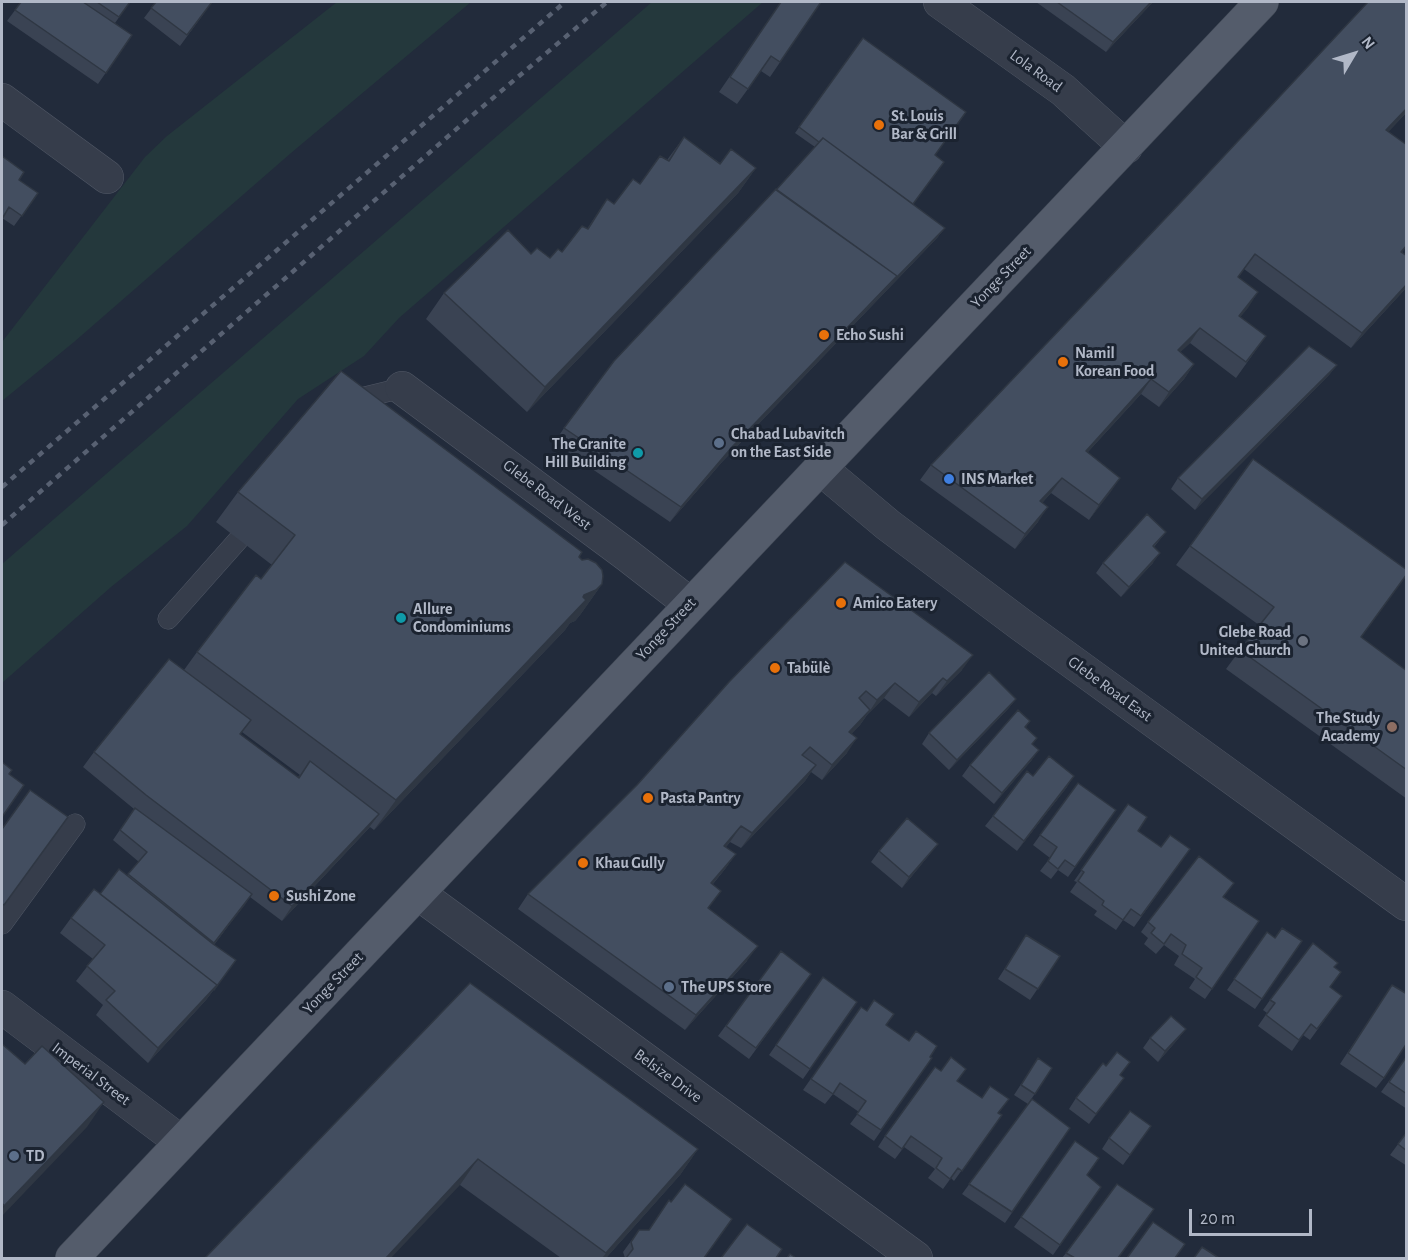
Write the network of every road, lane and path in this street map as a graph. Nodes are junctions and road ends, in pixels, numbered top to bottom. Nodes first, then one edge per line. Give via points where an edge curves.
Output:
1 (940, 2) edge
2 (1262, 2) edge
3 (2, 100) edge
4 (1126, 147) junction
5 (107, 177) dead end
6 (402, 388) joint
7 (342, 419) edge
8 (820, 468) junction
9 (239, 539) dead end
10 (690, 604) junction
11 (168, 620) dead end
12 (75, 824) dead end
13 (419, 894) junction
14 (1407, 904) edge
15 (2, 924) edge
16 (2, 1007) edge
17 (181, 1142) junction
18 (72, 1258) edge
19 (916, 1258) edge

1 - 4 street, Lola Road via 1063,90
2 - 4 main road, Yonge Street
3 - 5 street
4 - 8 main road, Yonge Street
6 - 7 lane via 361,398
6 - 10 street, Glebe Road West
8 - 10 main road, Yonge Street
8 - 14 street, Glebe Road East via 888,525 1020,624
9 - 11 lane
10 - 13 main road, Yonge Street
12 - 15 lane
13 - 17 main road, Yonge Street
13 - 19 street, Belsize Drive
16 - 17 street, Imperial Street
17 - 18 main road, Yonge Street

